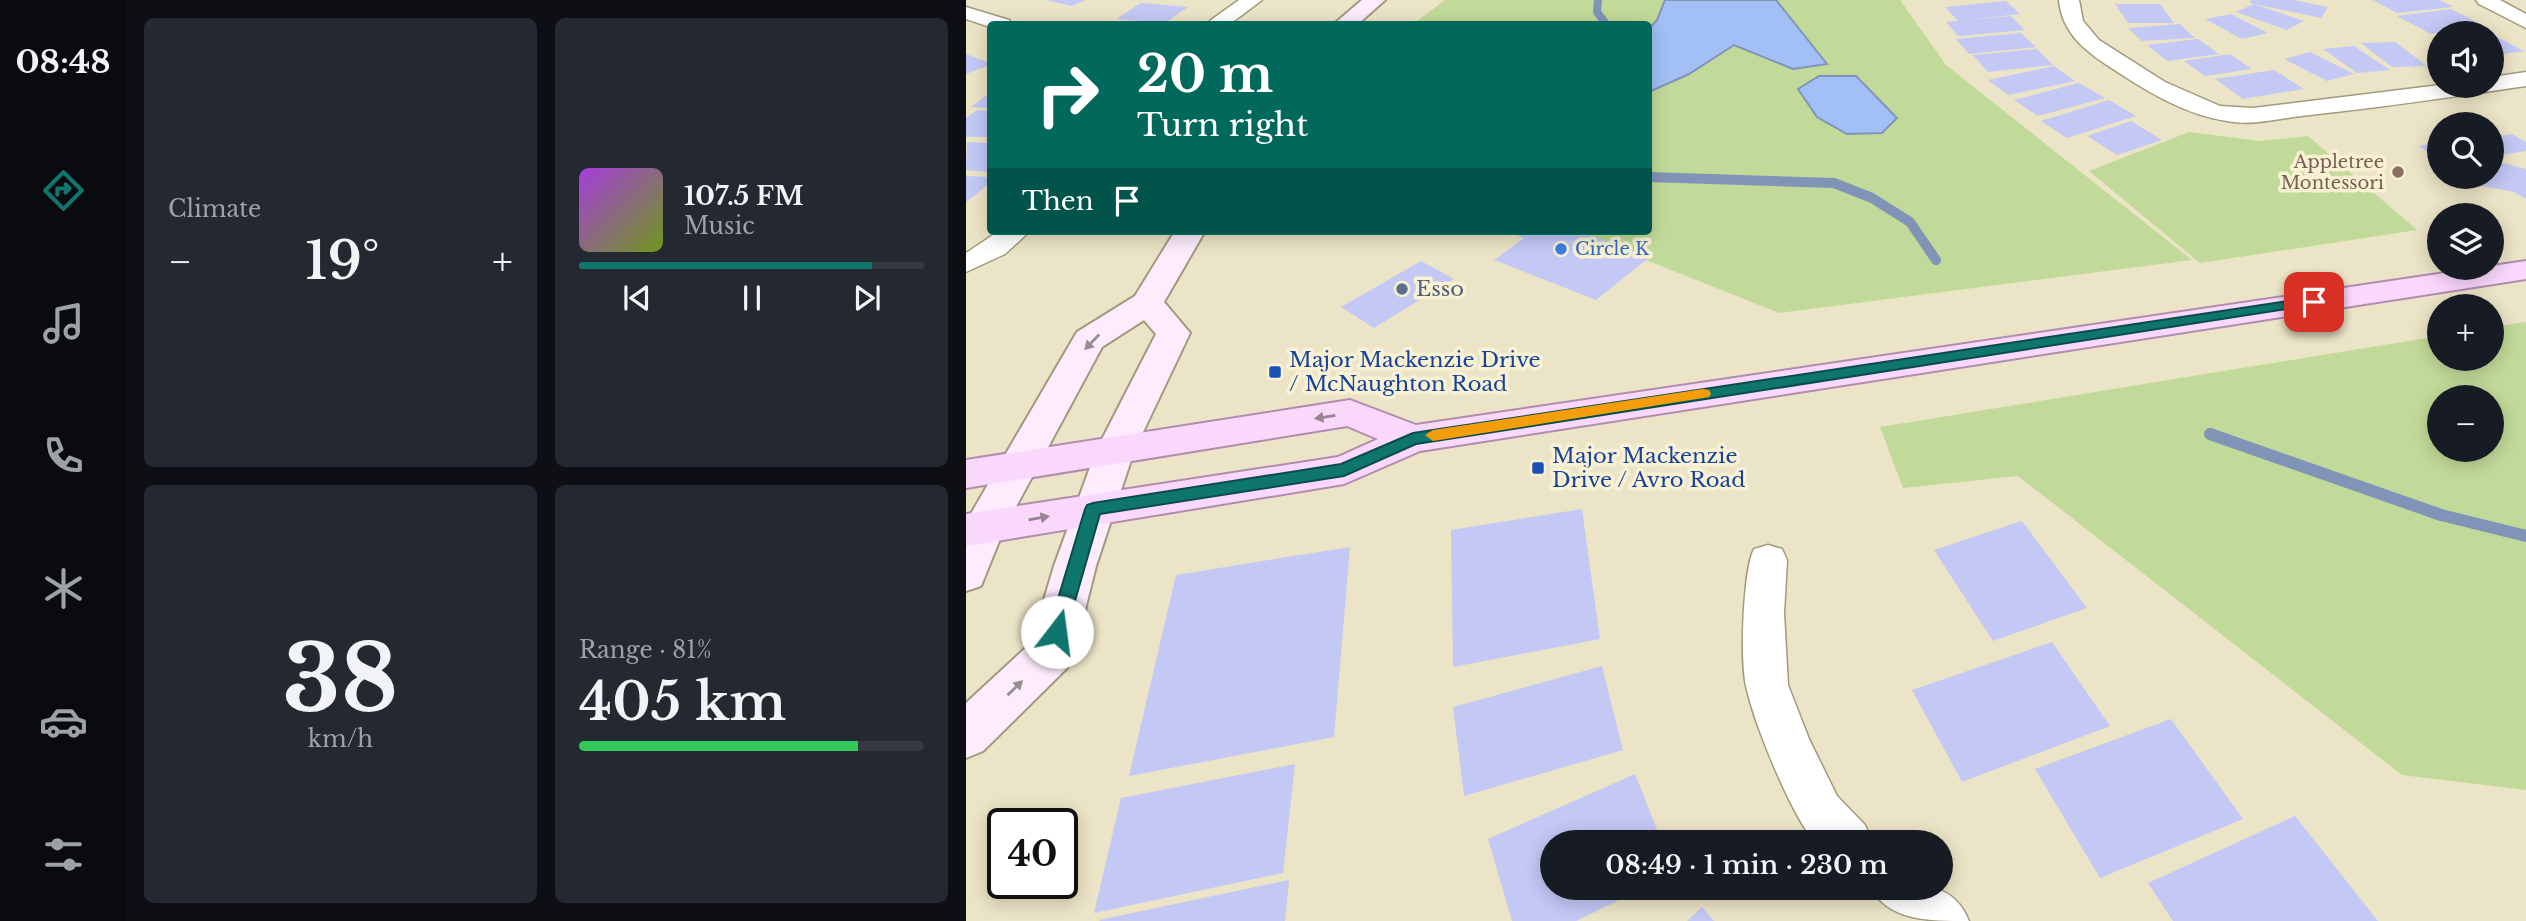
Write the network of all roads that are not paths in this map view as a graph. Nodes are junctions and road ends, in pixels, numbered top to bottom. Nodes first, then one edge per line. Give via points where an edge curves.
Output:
1 (1252, 0) edge
2 (1375, 0) edge
3 (2068, 0) edge
4 (2486, 0) edge
5 (966, 13) edge
6 (992, 21) edge
7 (1222, 21) edge
8 (1349, 21) edge
9 (2526, 22) edge
10 (2526, 79) edge
11 (2504, 82) edge
12 (2427, 94) edge
13 (1011, 235) edge
14 (1188, 235) edge
15 (966, 264) edge
16 (2526, 270) edge
17 (1147, 303) junction
18 (1413, 439) junction
19 (1115, 451) junction
20 (1021, 466) junction
21 (966, 474) edge
22 (1093, 509) junction
23 (975, 529) edge
24 (1768, 560) dead end
25 (966, 574) edge
26 (966, 735) edge
27 (1837, 830) edge
28 (1914, 900) edge
29 (1944, 921) edge

1 - 7 street
2 - 8 street
3 - 12 street via 2076,31 2094,47 2198,107 2228,115
4 - 9 street
5 - 6 street
10 - 11 street
13 - 15 street
14 - 17 street
16 - 18 main road
17 - 19 street via 1173,333
17 -> 20 street via 1089,340
18 -> 19 main road via 1350,413
18 - 22 main road via 1344,470
19 - 20 main road
19 - 22 street
20 - 21 main road
20 - 23 street
23 -> 22 main road
26 -> 22 street via 1051,654
23 - 25 street
24 - 27 street via 1764,613 1767,685 1820,812
28 - 29 street

